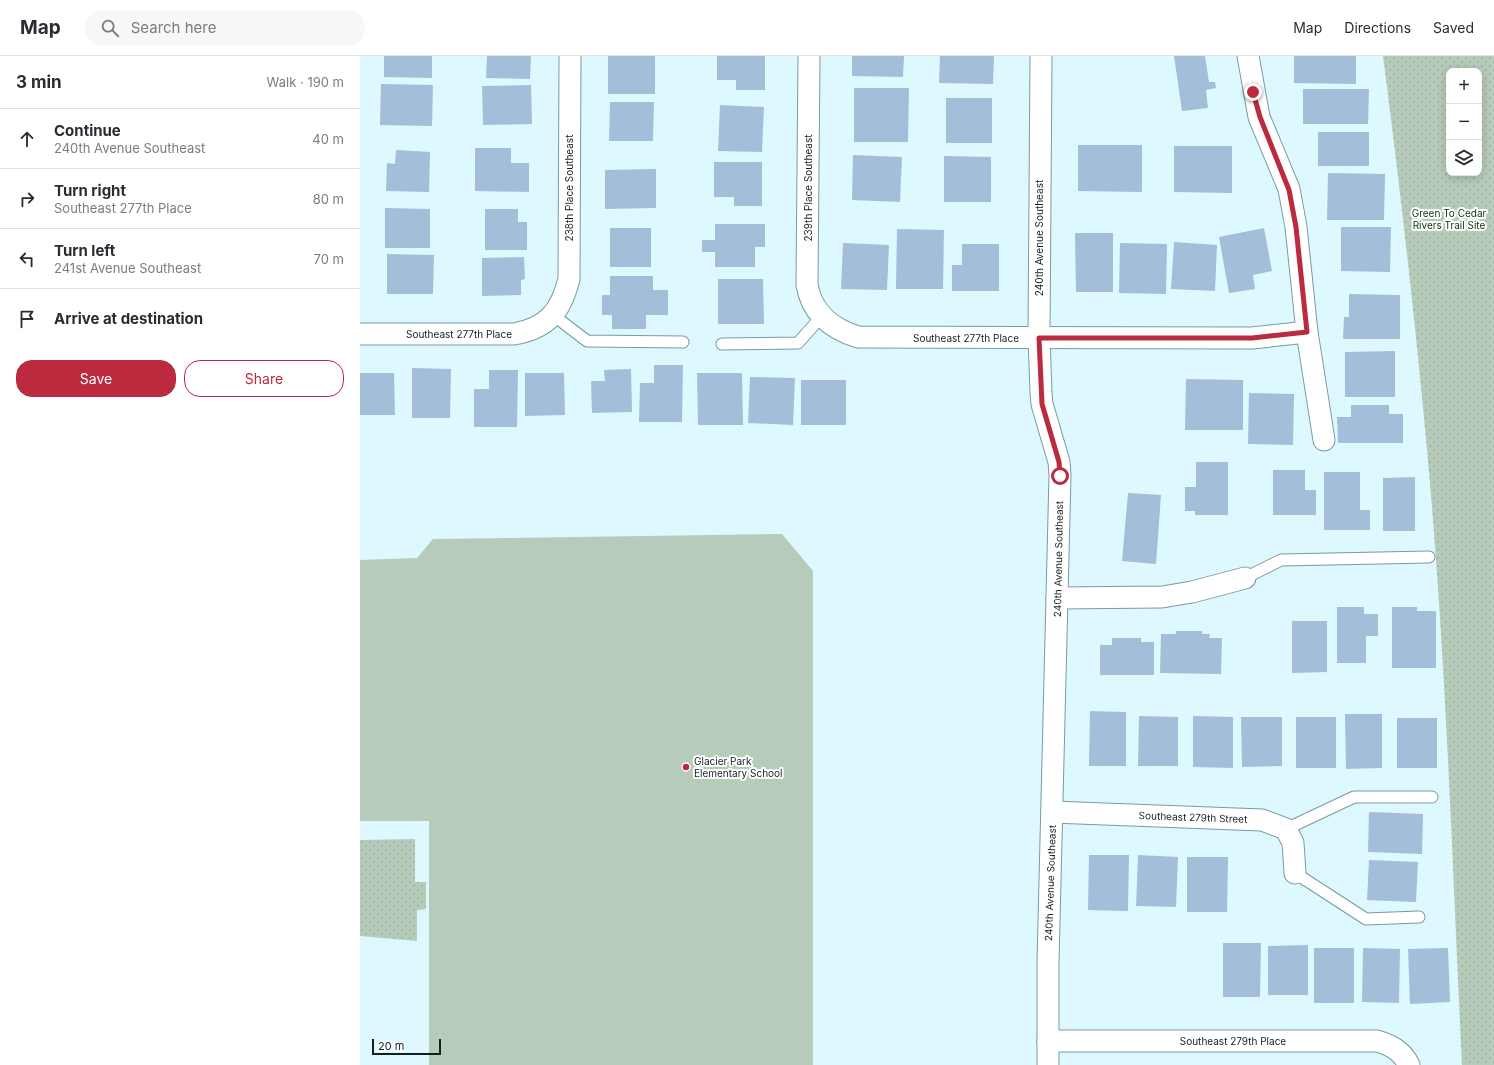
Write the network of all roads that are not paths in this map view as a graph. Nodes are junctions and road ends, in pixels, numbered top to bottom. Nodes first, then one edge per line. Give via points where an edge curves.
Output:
1 (570, 56) edge
2 (809, 56) edge
3 (1041, 56) edge
4 (1248, 56) edge
5 (553, 315) junction
6 (821, 317) junction
7 (1307, 332) junction
8 (360, 334) edge
9 (1039, 338) junction
10 (683, 342) dead end
11 (722, 344) dead end
12 (1324, 440) dead end
13 (1429, 557) dead end
14 (1245, 578) joint
15 (1057, 598) junction
16 (1432, 797) dead end
17 (1052, 812) junction
18 (1286, 829) junction
19 (1294, 873) joint
20 (1419, 918) dead end
21 (1048, 1041) junction
22 (1048, 1065) edge
23 (1409, 1065) edge

1 - 5 street, 238th Place Southeast via 569,279 562,303
2 - 6 street, 239th Place Southeast via 807,286 809,296
3 - 9 street, 240th Avenue Southeast
4 - 7 street via 1260,117 1289,190 1296,227
5 - 8 street, Southeast 277th Place via 530,331 514,334
5 - 10 lane via 587,341
6 - 9 street, Southeast 277th Place via 832,326 858,337
6 - 11 lane via 798,343
7 - 9 street, Southeast 277th Place via 1252,338
7 - 12 street
9 - 15 street, 240th Avenue Southeast via 1042,404 1059,462 1060,476
13 - 14 lane via 1281,560
14 - 15 street via 1162,597
15 - 17 street, 240th Avenue Southeast
16 - 18 lane via 1354,797
17 - 18 street, Southeast 279th Street via 1262,820
17 - 21 street, 240th Avenue Southeast
18 - 19 street via 1293,842
19 - 20 lane via 1366,919
21 - 22 street, 240th Avenue Southeast
21 - 23 street, Southeast 279th Place via 1377,1041 1390,1045 1400,1052

